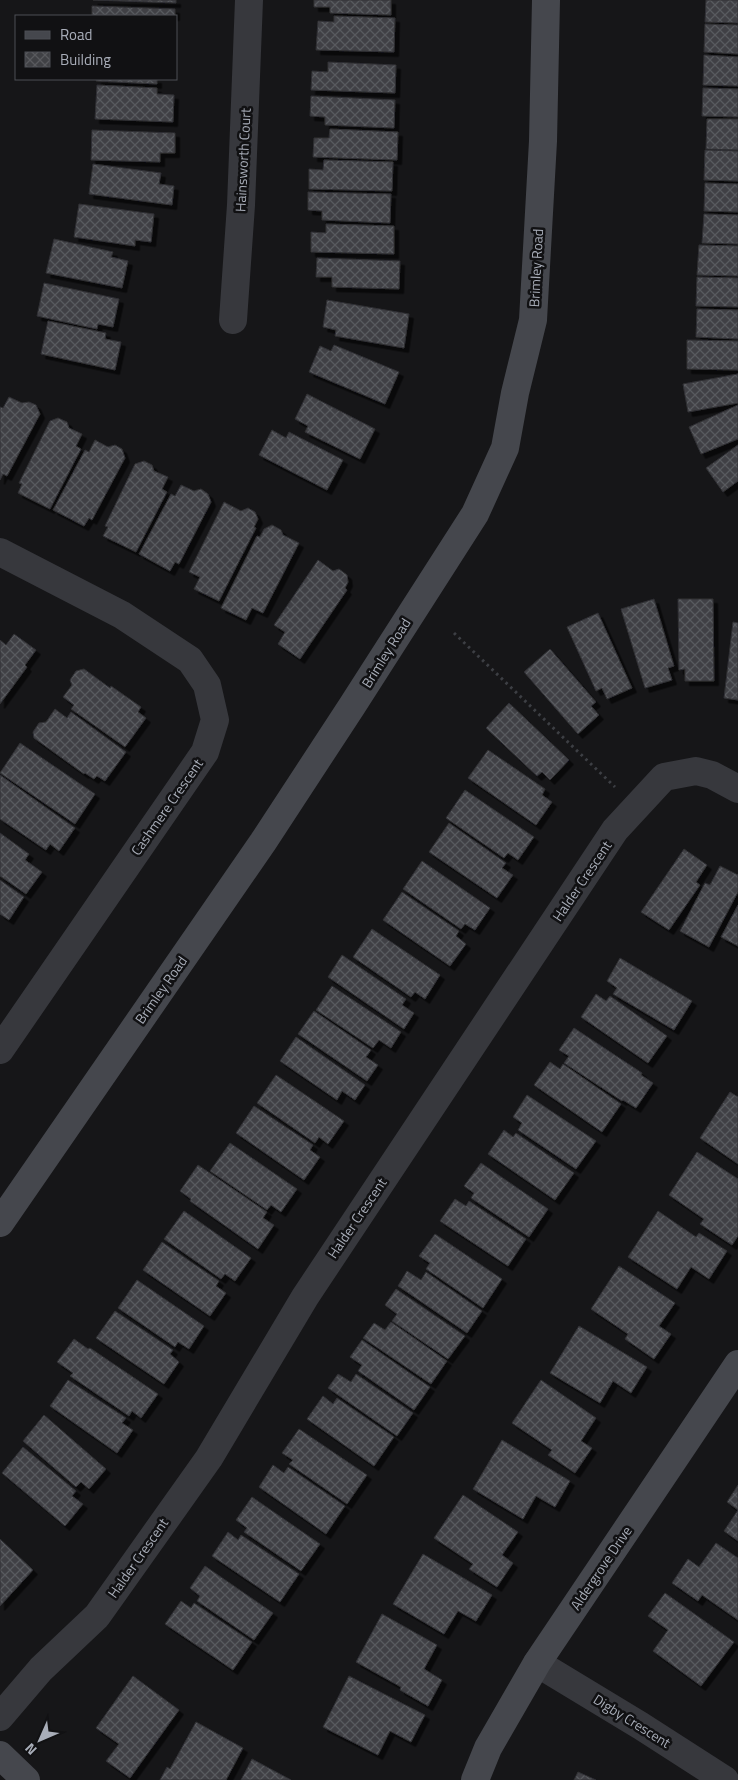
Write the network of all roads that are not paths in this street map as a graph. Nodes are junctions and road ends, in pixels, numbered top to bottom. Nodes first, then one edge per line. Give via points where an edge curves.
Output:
1 (249, 0) edge
2 (546, 0) edge
3 (233, 320) dead end
4 (0, 552) edge
5 (738, 788) edge
6 (0, 1050) edge
7 (0, 1223) edge
8 (738, 1364) edge
9 (537, 1663) junction
10 (0, 1717) edge
11 (0, 1755) edge
12 (26, 1780) edge
13 (475, 1780) edge
14 (725, 1780) edge

1 - 3 street, Hainsworth Court via 242,196
2 - 7 main road, Brimley Road via 543,142 533,320 505,448 475,514 352,706 263,842
4 - 6 street, Cashmere Crescent via 122,615 190,660 207,685 214,720 205,752
5 - 10 street, Halder Crescent via 696,771 664,777 610,838 310,1288 209,1458 97,1616 41,1669
8 - 9 main road, Aldergrove Drive
9 - 13 main road, Aldergrove Drive via 488,1748
9 - 14 street, Digby Crescent
11 - 12 main road

